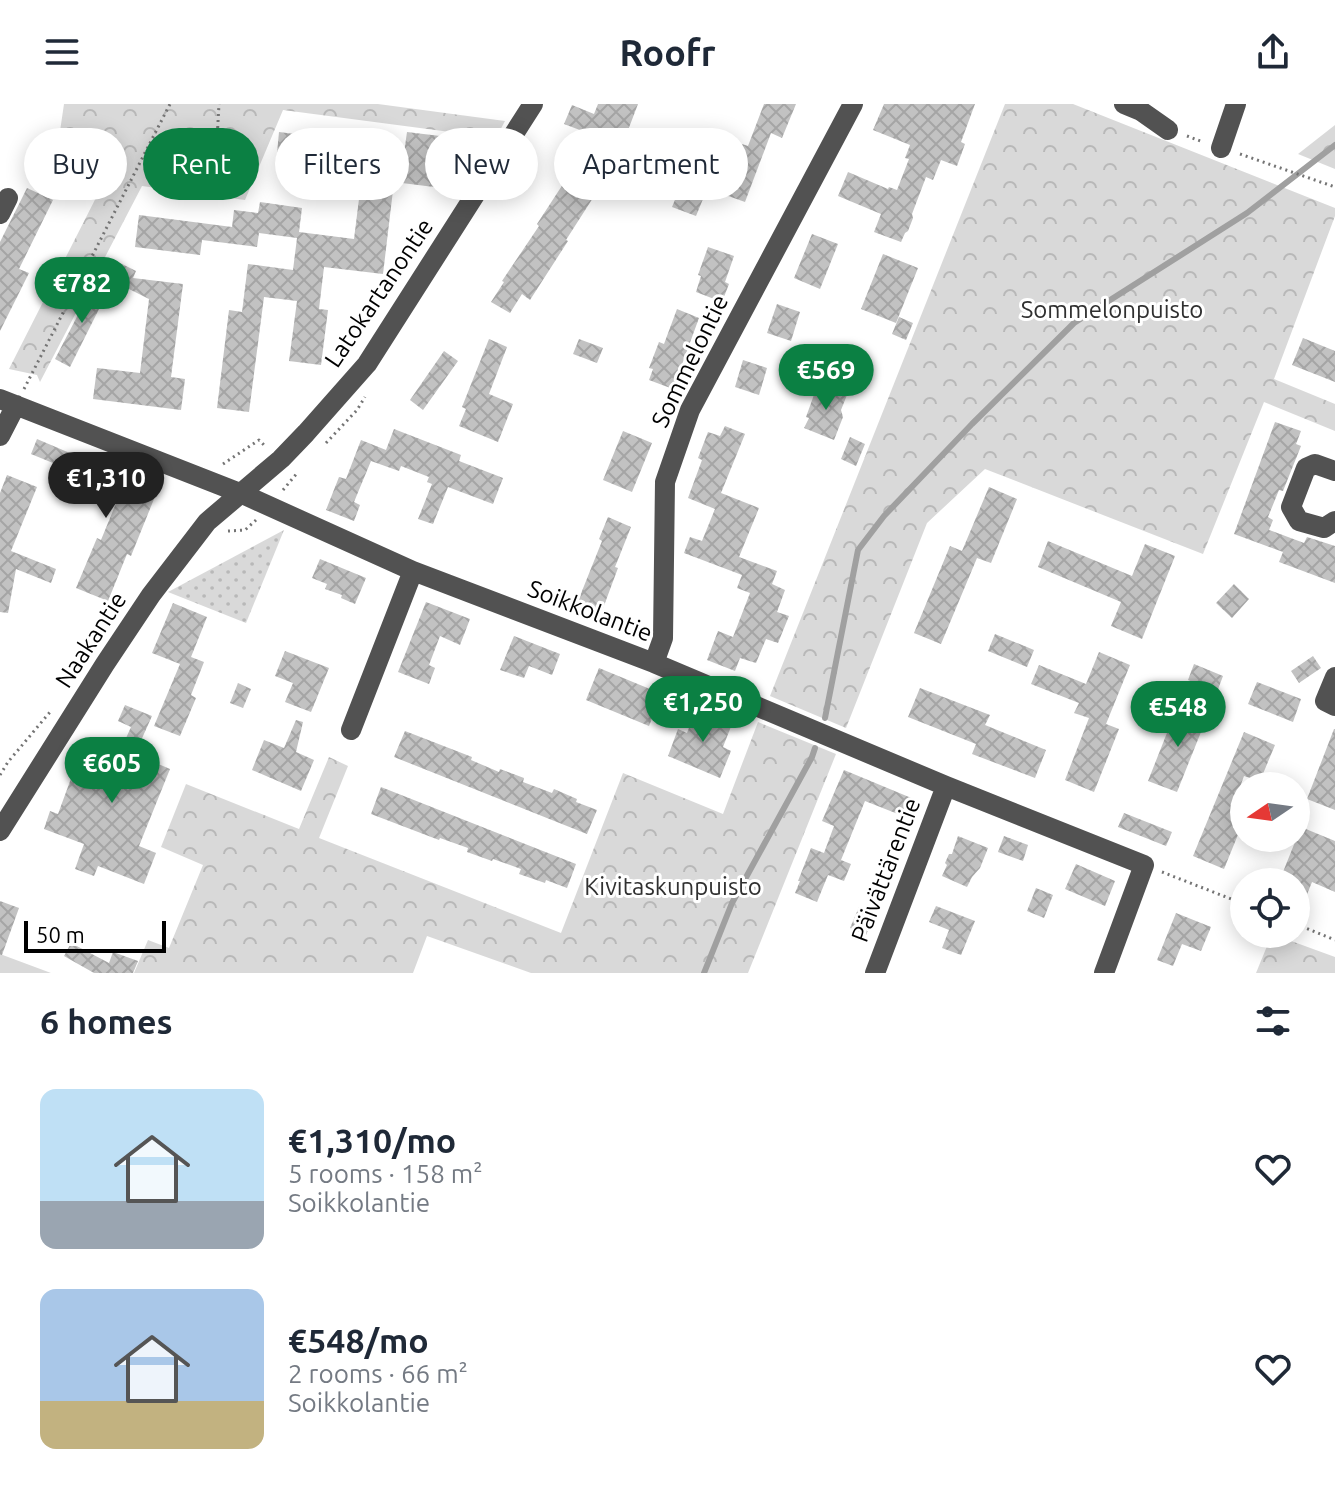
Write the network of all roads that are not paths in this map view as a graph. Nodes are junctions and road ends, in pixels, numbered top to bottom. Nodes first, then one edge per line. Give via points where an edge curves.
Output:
1 (533, 104) edge
2 (853, 104) edge
3 (1124, 104) edge
4 (1236, 104) edge
5 (1168, 130) dead end
6 (1221, 148) dead end
7 (8, 402) edge
8 (0, 436) edge
9 (1335, 471) edge
10 (240, 493) junction
11 (1335, 521) edge
12 (207, 522) joint
13 (413, 571) junction
14 (654, 663) junction
15 (1335, 677) edge
16 (1335, 706) edge
17 (351, 730) dead end
18 (946, 786) junction
19 (0, 831) edge
20 (875, 973) edge
21 (1104, 973) edge

1 - 10 street, Latokartanontie via 367,364 281,459
2 - 14 street, Sommelontie via 685,424 665,482 663,638
3 - 5 street
4 - 6 street
7 - 8 street
7 - 10 street, Soikkolantie
9 - 11 street via 1315,464 1306,468 1291,507 1299,521 1324,528
10 - 12 street, Latokartanontie
10 - 13 street, Soikkolantie
12 - 19 street, Naakantie via 151,595
13 - 14 street, Soikkolantie
13 - 17 street
14 - 18 street, Soikkolantie
15 - 16 street via 1325,701
18 - 20 street, Päivättärentie
18 - 21 street, Soikkolantie via 1144,865

